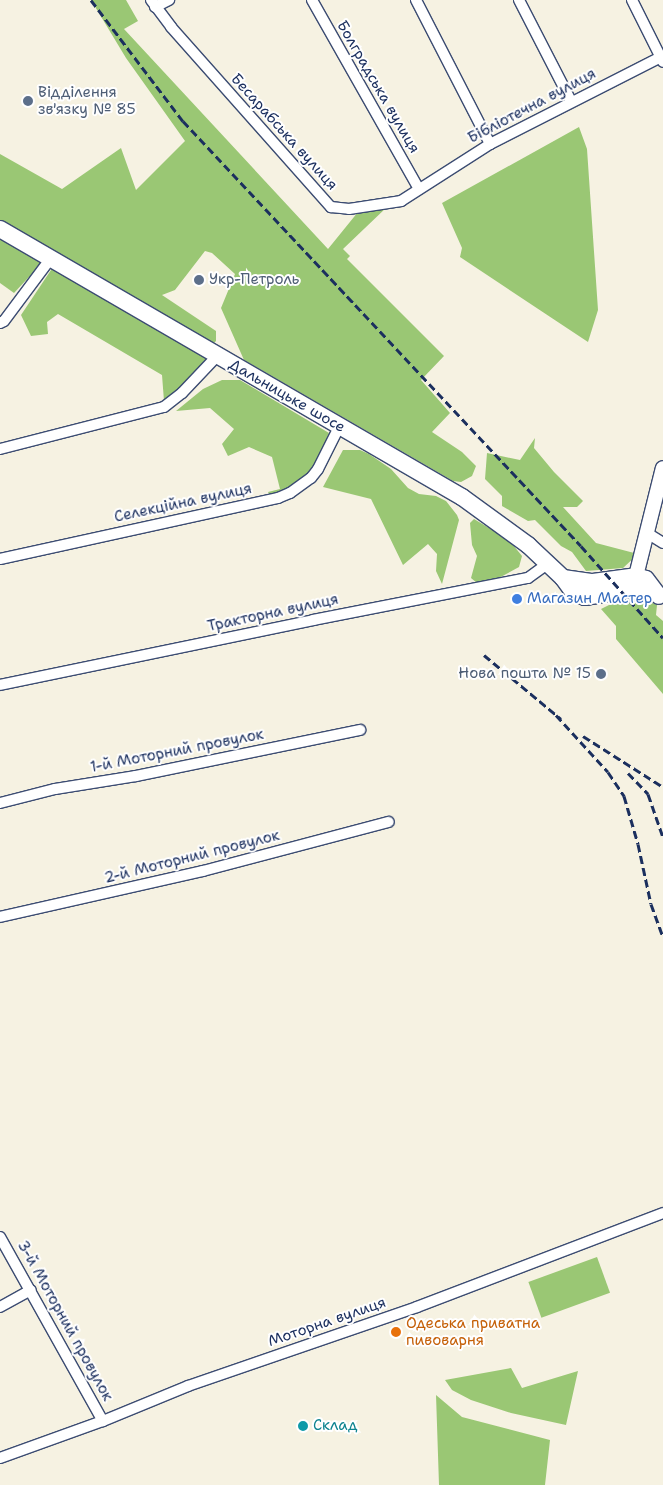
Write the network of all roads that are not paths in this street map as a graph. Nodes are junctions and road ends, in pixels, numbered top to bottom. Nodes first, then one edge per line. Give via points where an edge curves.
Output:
1 (169, 0) edge
2 (312, 0) edge
3 (416, 0) edge
4 (519, 0) edge
5 (632, 0) edge
6 (153, 4) edge
7 (662, 59) edge
8 (571, 101) junction
9 (490, 144) junction
10 (419, 188) junction
11 (0, 229) edge
12 (51, 258) junction
13 (0, 323) edge
14 (218, 355) junction
15 (339, 427) junction
16 (0, 449) edge
17 (663, 468) edge
18 (647, 533) junction
19 (663, 543) edge
20 (0, 559) edge
21 (547, 564) junction
22 (635, 583) junction
23 (660, 597) edge
24 (0, 685) edge
25 (360, 730) dead end
26 (0, 803) edge
27 (389, 822) dead end
28 (0, 917) edge
29 (663, 1213) edge
30 (0, 1237) edge
31 (30, 1290) junction
32 (0, 1307) edge
33 (104, 1420) junction
34 (0, 1458) edge

1 - 6 street
2 - 10 street, Болградська вулиця
3 - 9 street
4 - 8 street
5 - 7 street
6 - 10 street, Бесарабська вулиця via 330,207 349,209 400,200
7 - 8 street, Бібліотечна вулиця
8 - 9 street, Бібліотечна вулиця
9 - 10 street, Бібліотечна вулиця
11 - 12 main road, Дальницьке шосе
12 - 13 street
12 - 14 main road, Дальницьке шосе
14 - 15 main road, Дальницьке шосе
14 - 16 street via 164,407
15 - 20 street, Селекційна вулиця via 318,469 306,482 278,498
15 - 21 main road, Дальницьке шосе via 462,497 528,545
17 - 18 street
18 - 19 street
18 - 22 street
21 - 22 main road, Дальницьке шосе via 563,578
21 - 24 street, Тракторна вулиця via 528,578
22 - 23 main road
25 - 26 street, 1-й Моторний провулок via 136,776 55,789
27 - 28 street, 2-й Моторний провулок via 203,871
29 - 33 street, Моторна вулиця via 417,1307 188,1386
30 - 31 street, 3-й Моторний провулок
31 - 32 street
31 - 33 street, 3-й Моторний провулок
33 - 34 street, Моторна вулиця

